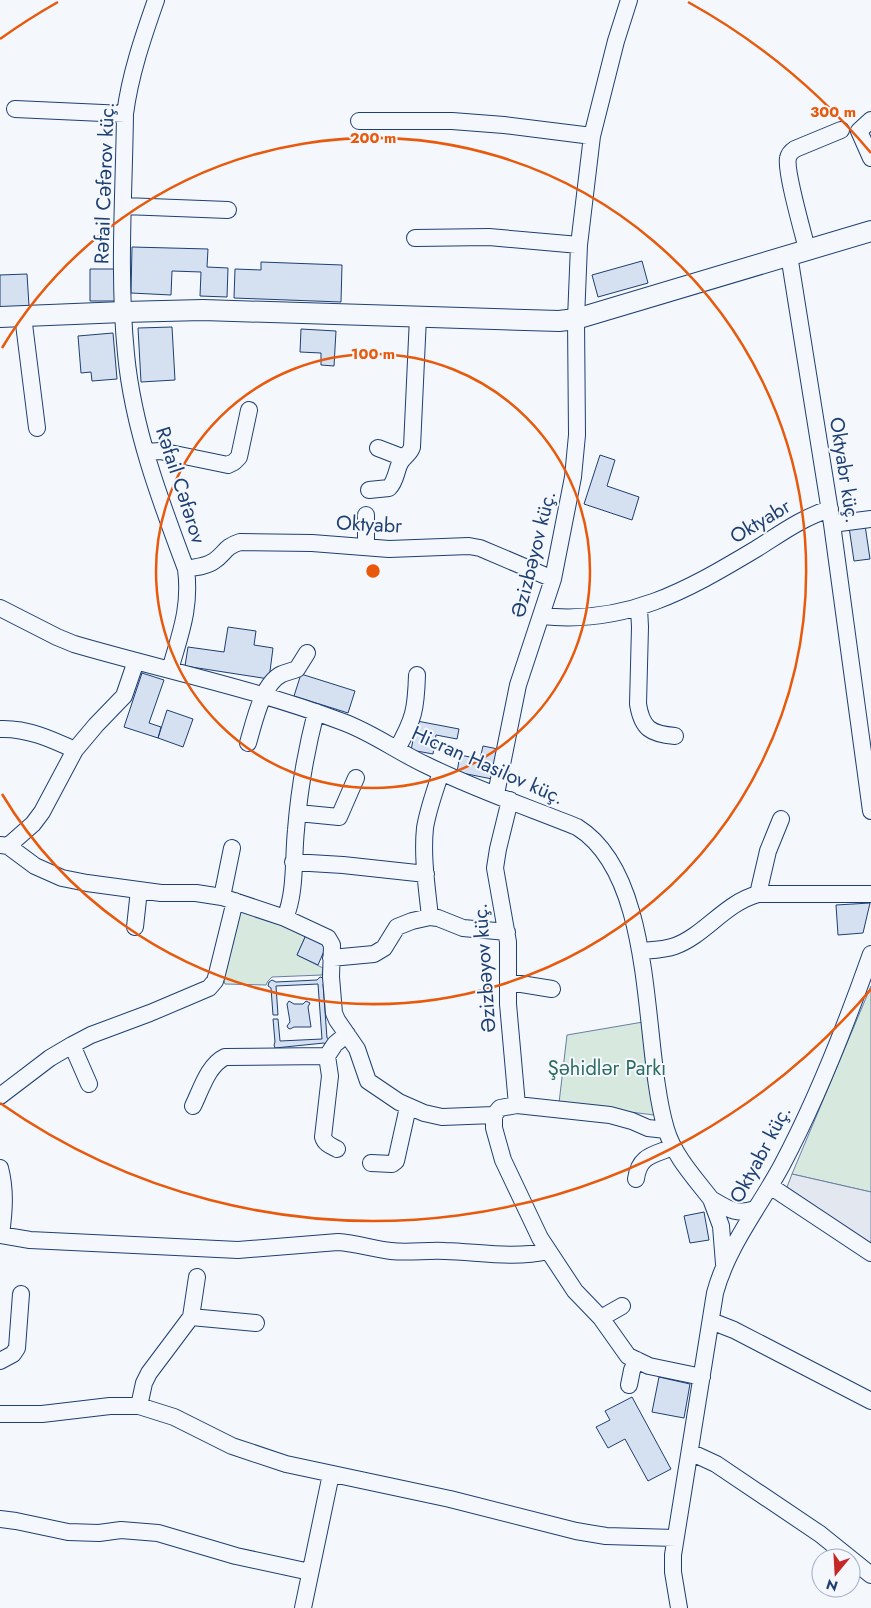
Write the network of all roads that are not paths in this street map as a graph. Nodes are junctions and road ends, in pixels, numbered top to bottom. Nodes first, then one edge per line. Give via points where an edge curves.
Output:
1 (156, 0) edge
2 (629, 0) edge
3 (15, 109) dead end
4 (126, 114) junction
5 (871, 120) edge
6 (359, 121) dead end
7 (841, 130) dead end
8 (592, 136) junction
9 (871, 158) edge
10 (124, 206) junction
11 (228, 210) dead end
12 (871, 231) edge
13 (415, 238) dead end
14 (579, 245) junction
15 (798, 252) junction
16 (123, 312) junction
17 (22, 316) junction
18 (0, 317) edge
19 (418, 318) junction
20 (576, 319) junction
21 (248, 410) dead end
22 (38, 428) dead end
23 (378, 448) dead end
24 (146, 452) junction
25 (404, 458) junction
26 (369, 490) dead end
27 (366, 514) dead end
28 (831, 517) junction
29 (871, 519) edge
30 (366, 547) junction
31 (186, 569) junction
32 (553, 578) junction
33 (0, 608) edge
34 (639, 608) junction
35 (542, 616) junction
36 (307, 653) dead end
37 (136, 661) junction
38 (170, 670) junction
39 (417, 675) dead end
40 (263, 696) junction
41 (316, 712) junction
42 (0, 729) edge
43 (675, 736) dead end
44 (248, 742) dead end
45 (398, 749) junction
46 (75, 750) junction
47 (441, 772) junction
48 (356, 778) dead end
49 (870, 788) edge
50 (503, 797) junction
51 (871, 810) edge
52 (298, 813) junction
53 (781, 819) dead end
54 (4, 846) edge
55 (232, 848) dead end
56 (293, 862) junction
57 (426, 874) junction
58 (139, 890) junction
59 (758, 894) junction
60 (871, 894) edge
61 (229, 899) junction
62 (430, 917) junction
63 (285, 918) junction
64 (135, 927) dead end
65 (507, 932) junction
66 (640, 951) junction
67 (871, 954) edge
68 (331, 958) junction
69 (508, 982) junction
70 (552, 989) dead end
71 (347, 1034) junction
72 (72, 1045) junction
73 (327, 1056) junction
74 (89, 1084) dead end
75 (0, 1096) edge
76 (517, 1105) junction
77 (193, 1106) dead end
78 (408, 1107) junction
79 (494, 1116) junction
80 (666, 1130) junction
81 (673, 1147) junction
82 (337, 1149) dead end
83 (371, 1163) dead end
84 (0, 1168) edge
85 (636, 1179) dead end
86 (770, 1186) junction
87 (711, 1199) junction
88 (755, 1209) junction
89 (721, 1226) junction
90 (743, 1229) junction
91 (0, 1235) edge
92 (548, 1251) junction
93 (871, 1253) edge
94 (724, 1265) junction
95 (197, 1277) dead end
96 (21, 1294) dead end
97 (622, 1306) dead end
98 (191, 1318) junction
99 (601, 1318) junction
100 (711, 1321) junction
101 (256, 1323) dead end
102 (637, 1360) junction
103 (0, 1361) edge
104 (702, 1377) junction
105 (629, 1385) dead end
106 (871, 1401) edge
107 (139, 1406) junction
108 (0, 1414) edge
109 (690, 1452) junction
110 (331, 1474) junction
111 (0, 1519) edge
112 (675, 1538) junction
113 (310, 1572) junction
114 (871, 1575) edge
115 (303, 1608) edge
116 (679, 1608) edge

1 - 4 street, Rəfail Cəfərov küç. via 130,86
2 - 8 street, Əzizbəyov küç.
3 - 4 street
4 - 10 street, Rəfail Cəfərov küç.
5 - 9 street via 859,131
6 - 8 street via 452,121
7 - 15 street, Oktyabr küç. via 795,149 788,157
8 - 14 street, Əzizbəyov küç.
10 - 11 street
10 - 16 street, Rəfail Cəfərov küç.
12 - 15 main road
13 - 14 street via 489,237
14 - 20 street, Əzizbəyov küç.
15 - 20 main road
15 - 28 street, Oktyabr küç.
16 - 17 main road
16 - 19 main road via 219,311
16 - 24 street, Rəfail Cəfərov via 127,363
17 - 18 main road
17 - 22 street
19 - 20 main road via 550,322
19 - 25 street via 412,447
20 - 32 street, Əzizbəyov küç. via 576,459
21 - 24 street via 239,457 228,465 160,451
23 - 25 street
24 - 31 street, Rəfail Cəfərov
25 - 26 street via 389,488
27 - 30 street
28 - 29 street, Oktyabr
28 - 34 street, Oktyabr via 810,516 710,576
28 - 49 street, Oktyabr küç.
30 - 31 street, Oktyabr via 240,542 225,549 212,562
30 - 32 street, Oktyabr via 469,546
31 - 38 street, Rəfail Cəfərov via 187,609
32 - 35 street, Əzizbəyov küç.
33 - 37 street, Hicran Hasilov küç. via 57,638
34 - 35 street, Oktyabr via 584,617
34 - 43 street via 640,714 648,729 659,735
35 - 50 street, Əzizbəyov küç. via 518,685
36 - 40 street via 297,669 281,674
37 - 38 street, Hicran Hasilov küç.
37 - 46 street via 124,696
38 - 40 street, Hicran Hasilov küç.
39 - 45 street via 416,707
40 - 41 street, Hicran Hasilov küç.
40 - 44 street
41 - 45 street, Hicran Hasilov küç. via 360,728
41 - 52 street
42 - 46 street via 40,735
45 - 47 street, Hicran Hasilov küç.
46 - 54 street via 42,812 33,824
47 - 50 street, Hicran Hasilov küç.
47 - 57 street via 425,829
48 - 52 street via 339,817
49 - 51 street, Oktyabr küç.
50 - 65 street, Əzizbəyov küç. via 495,868
50 - 66 street, Hicran Hasilov küç. via 577,827 593,840 612,866 625,894
52 - 56 street
53 - 59 street via 768,851
54 - 58 street via 35,866 62,878
55 - 61 street
56 - 57 street via 344,864
56 - 63 street via 290,904
57 - 62 street
58 - 61 street via 170,894 204,893
58 - 64 street
59 - 60 street
59 - 66 street via 734,905 676,946
61 - 63 street
61 - 72 street via 217,974 212,985
62 - 65 street via 473,930
62 - 68 street via 397,927 380,952
63 - 68 street via 328,938 332,945
65 - 69 street, Əzizbəyov küç.
66 - 80 street, Hicran Hasilov küç. via 657,1086
67 - 86 street, Oktyabr küç. via 813,1099
68 - 71 street via 334,1013
69 - 70 street
69 - 76 street, Əzizbəyov küç.
71 - 73 street
71 - 78 street via 358,1049 368,1081
72 - 74 street
72 - 75 street
73 - 77 street via 224,1057 213,1066
73 - 82 street via 330,1076 323,1137 328,1145
76 - 79 street via 500,1108
76 - 80 street via 610,1115 648,1128
78 - 79 street via 442,1117
78 - 83 street via 396,1161 392,1164
79 - 92 street via 503,1160
80 - 81 street, Hicran Hasilov küç.
81 - 85 street via 641,1161
81 - 87 street, Hicran Hasilov küç.
84 - 91 street via 5,1199
86 - 88 street, Oktyabr küç.
86 - 93 street
87 - 88 street via 736,1212
87 - 89 street
88 - 90 street, Oktyabr küç.
89 - 90 street via 733,1231
89 - 94 street
90 - 94 street, Oktyabr küç.
91 - 92 street via 30,1240 238,1250 348,1242 401,1252 521,1255
92 - 99 street via 575,1291
94 - 100 street, Oktyabr küç.
95 - 98 street
96 - 103 street via 17,1348
97 - 99 street
98 - 101 street
98 - 107 street via 149,1373
99 - 102 street via 623,1350
100 - 104 street, Oktyabr küç.
100 - 106 street
102 - 104 street via 649,1366
102 - 105 street
104 - 109 street, Oktyabr küç.
107 - 108 street
107 - 110 street via 174,1417 258,1456
109 - 112 street, Oktyabr küç.
109 - 114 street via 716,1464 812,1528
110 - 112 street via 450,1499 576,1531 606,1536
110 - 113 street
111 - 113 street via 68,1532 121,1530 158,1533 228,1554
112 - 116 street, Oktyabr küç. via 673,1572
113 - 115 street

